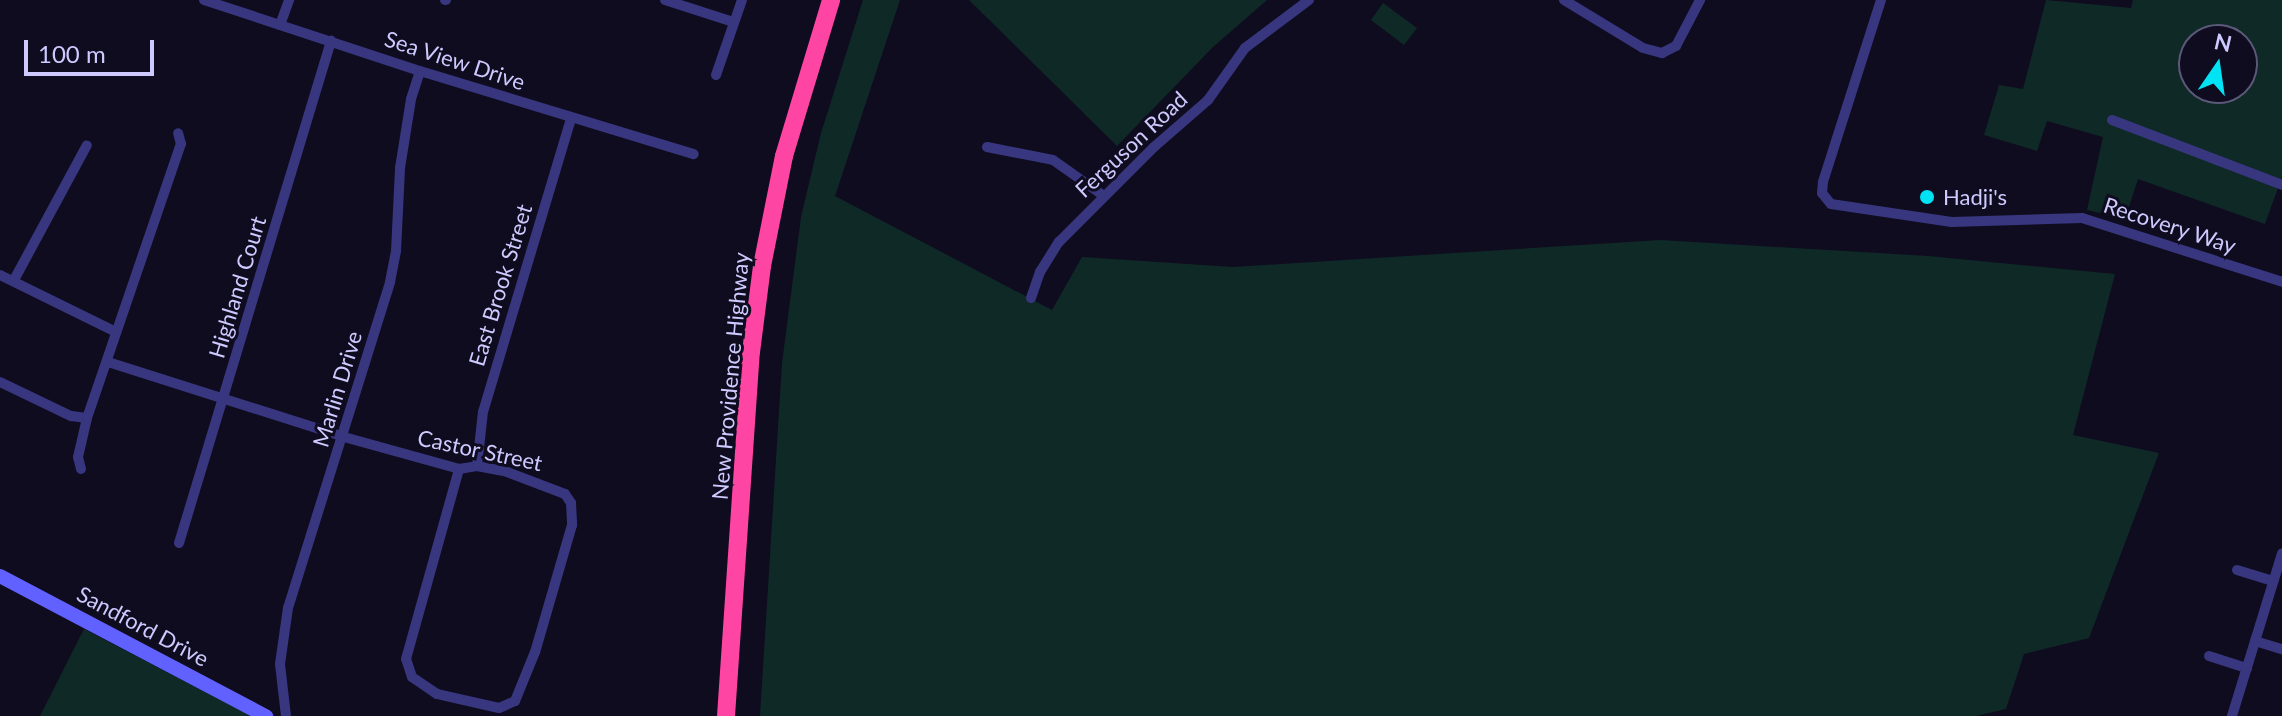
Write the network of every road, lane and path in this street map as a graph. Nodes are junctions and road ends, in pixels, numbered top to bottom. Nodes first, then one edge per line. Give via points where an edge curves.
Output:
1 (204, 0) edge
2 (289, 0) edge
3 (665, 0) edge
4 (742, 0) edge
5 (831, 0) edge
6 (1309, 0) edge
7 (1564, 0) edge
8 (1700, 0) edge
9 (1881, 0) edge
10 (733, 22) junction
11 (280, 25) junction
12 (331, 41) junction
13 (420, 71) junction
14 (716, 75) dead end
15 (571, 118) junction
16 (2112, 120) dead end
17 (178, 133) dead end
18 (87, 145) dead end
19 (987, 147) dead end
20 (694, 154) dead end
21 (2282, 185) edge
22 (1104, 196) junction
23 (0, 275) edge
24 (14, 280) junction
25 (2282, 282) edge
26 (1031, 298) dead end
27 (114, 331) junction
28 (108, 362) junction
29 (0, 382) edge
30 (224, 398) junction
31 (87, 418) junction
32 (344, 437) junction
33 (477, 466) junction
34 (81, 469) dead end
35 (459, 469) junction
36 (179, 543) dead end
37 (2281, 559) edge
38 (2237, 570) dead end
39 (0, 576) edge
40 (2273, 581) junction
41 (2255, 641) junction
42 (2282, 649) edge
43 (2209, 656) dead end
44 (2247, 668) junction
45 (266, 716) edge
46 (286, 716) edge
47 (726, 716) edge
48 (2232, 716) edge

1 - 11 street, Sea View Drive
2 - 11 street
3 - 10 street
4 - 10 street
5 - 47 highway, New Providence Highway via 784,156 762,266 751,352
6 - 22 street, Ferguson Road via 1245,48 1208,100
7 - 8 street via 1643,48 1662,53 1676,46
9 - 25 street, Recovery Way via 1823,182 1824,199 1843,207 1952,222 2082,218
10 - 14 street
11 - 12 street, Sea View Drive
12 - 13 street, Sea View Drive
12 - 30 street, Highland Court
13 - 15 street, Sea View Drive
13 - 32 street, Marlin Drive via 400,168 390,282
15 - 20 street, Sea View Drive
15 - 33 street, East Brook Street via 483,412
16 - 21 street
17 - 27 street via 181,144
18 - 24 street
19 - 22 street via 1042,155
22 - 26 street, Ferguson Road via 1059,242
23 - 24 street
24 - 27 street
27 - 28 street
28 - 30 street, Castor Street
28 - 31 street
29 - 31 street via 71,416
30 - 32 street, Castor Street
30 - 36 street, Highland Court
31 - 34 street via 78,457
32 - 35 street, Castor Street
32 - 46 street, Marlin Drive via 288,608 280,664
33 - 35 street, Castor Street
33 - 35 street, Castor Street via 560,489 571,503 572,525 528,672 515,701 499,708 437,694 409,670 408,641
37 - 40 street
38 - 40 street
39 - 45 street, Sandford Drive
40 - 41 street
41 - 42 street
41 - 44 street
43 - 44 street
44 - 48 street

